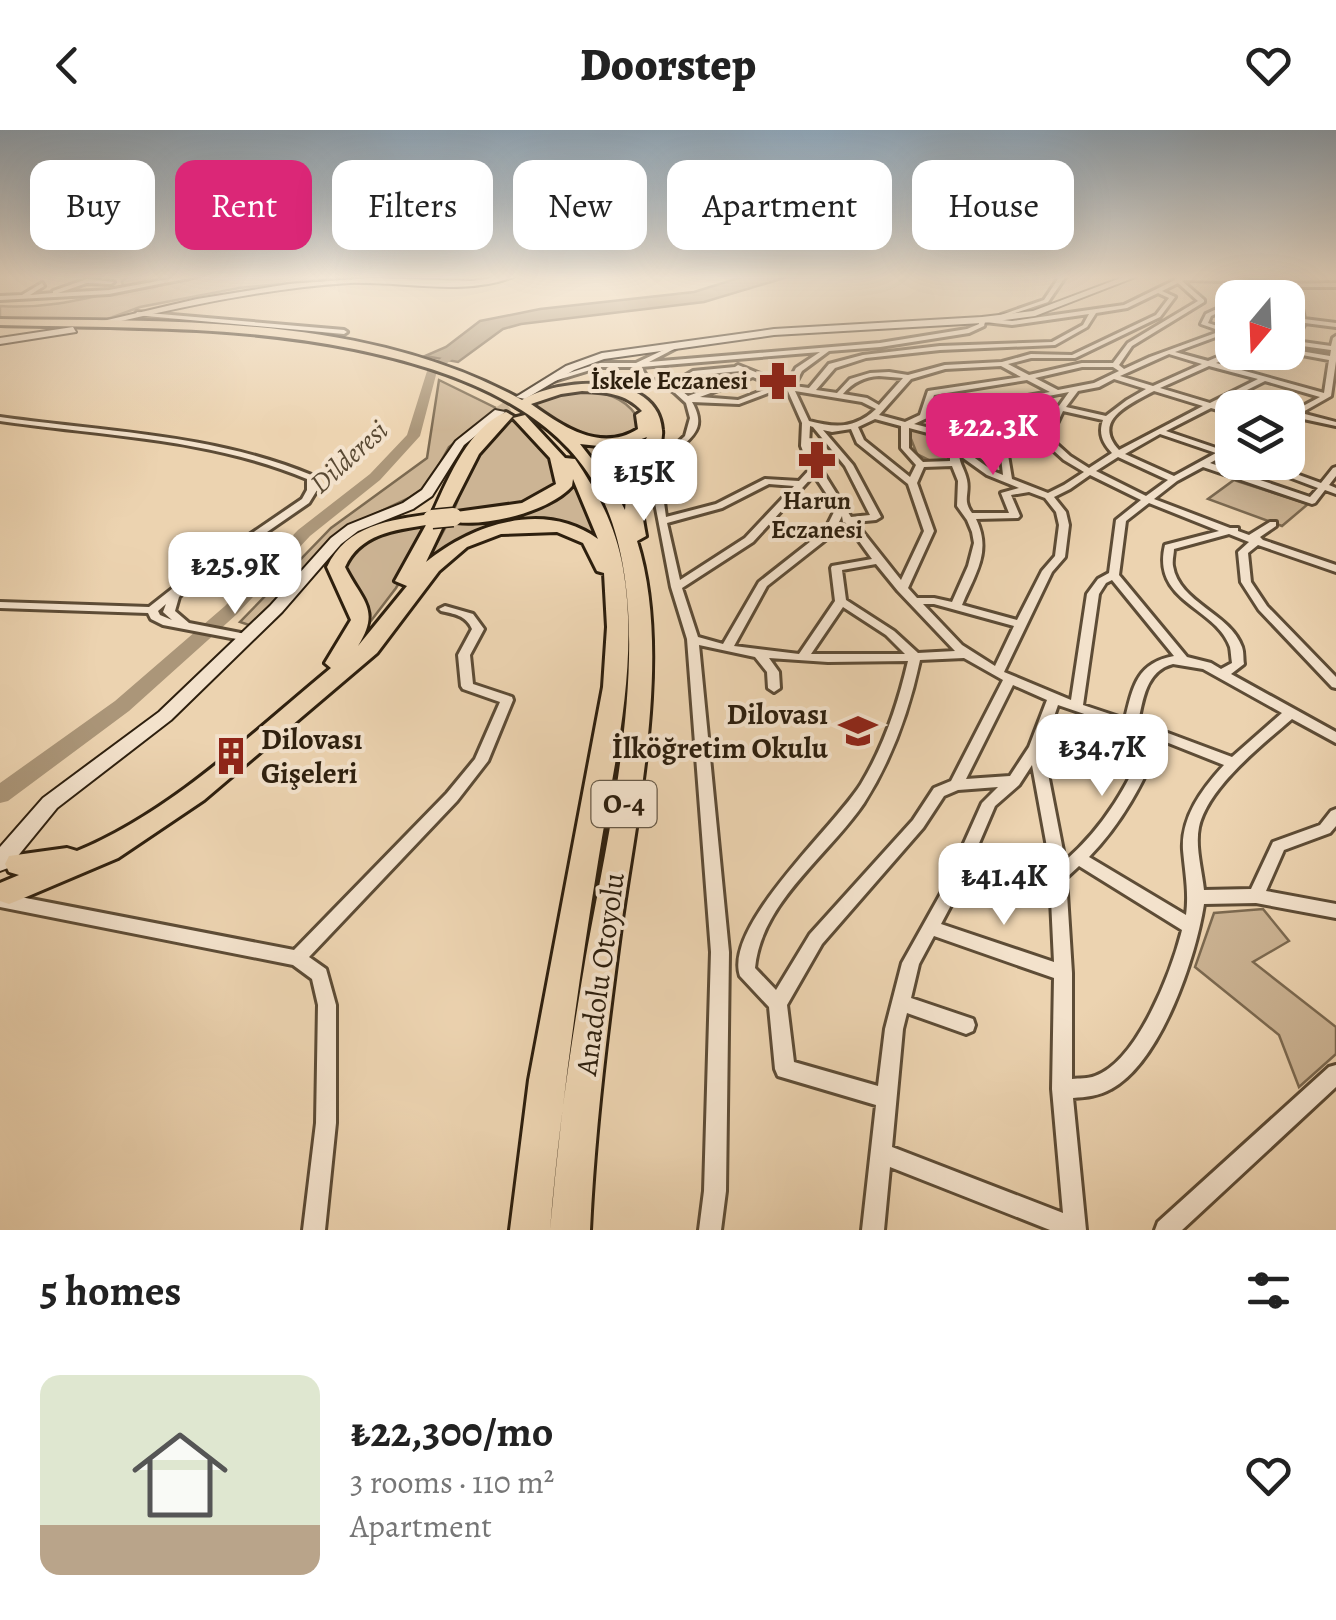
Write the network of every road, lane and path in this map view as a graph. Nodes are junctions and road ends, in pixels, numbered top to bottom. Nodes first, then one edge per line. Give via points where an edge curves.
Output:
1 (79, 327) edge
2 (291, 327) edge
3 (840, 327) edge
4 (978, 327) edge
5 (1083, 327) edge
6 (1133, 327) edge
7 (1161, 327) edge
8 (70, 330) dead end
9 (344, 332) dead end
10 (1215, 335) edge
11 (1211, 336) junction
12 (1215, 337) edge
13 (1336, 338) edge
14 (0, 340) edge
15 (1305, 344) edge
16 (1046, 345) junction
17 (674, 347) junction
18 (828, 349) junction
19 (912, 350) junction
20 (1168, 352) junction
21 (1305, 352) edge
22 (1333, 353) edge
23 (724, 355) junction
24 (817, 356) junction
25 (1073, 357) junction
26 (1215, 361) edge
27 (839, 363) junction
28 (637, 364) junction
29 (1002, 364) junction
30 (1208, 364) junction
31 (938, 368) junction
32 (742, 369) junction
33 (1117, 371) junction
34 (754, 374) junction
35 (908, 377) junction
36 (1031, 377) junction
37 (1262, 380) junction
38 (540, 384) junction
39 (785, 386) junction
40 (672, 387) junction
41 (1154, 389) junction
42 (811, 390) junction
43 (1076, 390) junction
44 (1056, 392) junction
45 (838, 394) junction
46 (1327, 396) junction
47 (688, 400) junction
48 (1213, 406) junction
49 (1061, 408) junction
50 (1305, 408) edge
51 (518, 410) junction
52 (972, 411) junction
53 (877, 412) junction
54 (0, 419) edge
55 (1108, 419) junction
56 (1305, 419) edge
57 (913, 424) junction
58 (1336, 424) edge
59 (812, 425) junction
60 (854, 426) junction
61 (1158, 431) junction
62 (931, 432) junction
63 (1046, 439) junction
64 (954, 448) junction
65 (1215, 448) edge
66 (1118, 454) junction
67 (1005, 457) dead end
68 (1215, 458) edge
69 (955, 463) junction
70 (1203, 464) junction
71 (921, 465) junction
72 (815, 468) junction
73 (1088, 470) junction
74 (1336, 470) edge
75 (1174, 479) junction
76 (1008, 480) junction
77 (1304, 480) edge
78 (912, 483) junction
79 (799, 484) junction
80 (1324, 487) junction
81 (1031, 489) junction
82 (1336, 491) edge
83 (1048, 496) junction
84 (1146, 498) junction
85 (844, 514) junction
86 (971, 516) junction
87 (664, 521) junction
88 (1273, 524) dead end
89 (1234, 530) junction
90 (1256, 538) junction
91 (876, 561) junction
92 (1336, 570) edge
93 (1114, 576) junction
94 (186, 583) junction
95 (676, 588) junction
96 (638, 589) junction
97 (902, 590) junction
98 (841, 601) junction
99 (914, 601) junction
100 (0, 604) edge
101 (956, 606) junction
102 (446, 609) dead end
103 (152, 610) junction
104 (1019, 624) junction
105 (184, 625) junction
106 (242, 636) junction
107 (694, 639) junction
108 (618, 644) junction
109 (727, 648) junction
110 (757, 651) junction
111 (966, 654) junction
112 (804, 655) junction
113 (915, 657) junction
114 (1184, 660) junction
115 (341, 664) junction
116 (1222, 674) junction
117 (1004, 675) junction
118 (1236, 682) junction
119 (1336, 684) edge
120 (774, 688) dead end
121 (1055, 697) junction
122 (1077, 704) junction
123 (1288, 716) junction
124 (1131, 723) junction
125 (1158, 732) junction
126 (1336, 741) edge
127 (1036, 748) junction
128 (1232, 763) junction
129 (1014, 781) junction
130 (956, 785) junction
131 (1336, 815) edge
132 (1078, 858) junction
133 (6, 863) edge
134 (1058, 876) junction
135 (1256, 896) junction
136 (3, 897) edge
137 (1196, 897) junction
138 (1336, 912) edge
139 (1192, 927) junction
140 (931, 928) junction
141 (720, 952) junction
142 (746, 954) junction
143 (297, 958) junction
144 (1063, 973) junction
145 (901, 1002) junction
146 (778, 1004) junction
147 (966, 1024) dead end
148 (1336, 1074) edge
149 (1062, 1088) junction
150 (886, 1098) junction
151 (880, 1153) junction
152 (1075, 1229) edge
153 (314, 1230) edge
154 (530, 1230) edge
155 (570, 1230) edge
156 (710, 1230) edge
157 (873, 1230) edge
158 (1166, 1230) edge

1 - 51 highway, Anadolu Otoyolu / O-4 via 236,334 397,358
2 - 9 street
3 - 17 main road
4 - 18 street
5 - 16 street
6 - 25 street
7 - 33 street via 1122,348
8 - 14 main road
10 - 11 street
11 - 12 street
11 - 20 street
13 - 22 street
15 - 22 street
16 - 19 street
16 - 25 street
17 - 28 street
17 - 38 main road via 602,356
18 - 23 street
18 - 24 street
19 - 27 street
19 - 31 street
20 - 30 street
20 - 33 street
21 - 22 street
22 - 46 street
23 - 28 street
23 - 32 street
24 - 27 street
24 - 39 street
25 - 29 street via 1031,356
26 - 30 street
27 - 42 street
28 - 38 street via 600,365
28 - 40 street via 645,380
29 - 31 street
29 - 36 street
30 - 37 street
30 - 41 street
31 - 35 street
32 - 34 street
32 - 40 street via 696,373
33 - 36 street via 1082,365
33 - 41 street
33 - 43 street
34 - 39 street
34 - 47 street
35 - 45 street via 880,372 852,380
35 - 53 street
36 - 44 street
36 - 57 street via 936,390
37 - 46 street
37 - 48 street
38 - 51 main road
39 - 42 street
39 - 47 street via 739,402
39 - 59 street
40 - 47 street
41 - 48 street
41 - 55 street
42 - 45 street
43 - 44 street
43 - 49 street
44 - 52 street
45 - 53 street via 864,400
46 - 50 street
47 - 87 street via 694,423 687,441 662,465
48 - 61 street
49 - 52 street via 1014,416
49 - 55 street
49 - 63 street
51 - 51 highway via 554,392 600,390 636,406 647,428 626,441 594,443
51 - 96 highway, Anadolu Otoyolu / O-4 via 561,434 602,481 628,540
51 - 96 highway via 560,388 596,386 636,400 654,424 633,485
51 - 106 main road via 460,443 427,493 336,541
51 - 108 highway, Anadolu Otoyolu / O-4 via 571,464 604,524 618,590
51 - 115 highway via 473,446 416,566
51 - 115 highway via 561,463 564,486 535,505 378,530 348,545 336,567 362,610 362,623
52 - 62 street
52 - 63 street via 1000,429
53 - 57 street
53 - 60 street
54 - 94 street via 191,445 311,478 306,501
55 - 66 street via 1106,444
56 - 58 street
57 - 62 street
57 - 71 street via 905,425 905,448
59 - 60 street
59 - 72 street via 804,431
59 - 85 street via 849,465 876,517
60 - 78 street via 860,442
61 - 65 street
61 - 66 street
62 - 64 street
63 - 73 street
64 - 69 street
64 - 76 street
66 - 73 street
66 - 75 street
67 - 76 street
68 - 70 street
69 - 71 street
69 - 86 street via 962,473 962,506
70 - 75 street
70 - 80 street via 1312,501
71 - 78 street
72 - 79 street
72 - 85 street
73 - 83 street via 1082,480
73 - 84 street
74 - 80 street
75 - 84 street
76 - 81 street
77 - 80 street
78 - 97 street via 928,530
79 - 87 street via 768,481 720,506
79 - 95 street via 749,540
80 - 82 street
81 - 83 street
81 - 86 street via 1006,493 1016,516
83 - 104 street via 1061,512 1064,542
84 - 89 street
84 - 93 street via 1121,520
85 - 91 street
85 - 109 street via 764,584
86 - 101 street via 982,542
87 - 95 street
88 - 90 street
89 - 90 street
89 - 116 street via 1182,542 1166,554 1176,588 1234,641 1238,664
90 - 92 street
90 - 119 street via 1242,552 1246,582
91 - 97 street
91 - 98 street via 836,568
93 - 114 street
93 - 122 street via 1093,594
94 - 103 street
94 - 105 street via 169,612
95 - 107 street
96 - 155 highway, Anadolu Otoyolu / O-4 via 638,695 590,1030
97 - 99 street
98 - 112 street
98 - 113 street
99 - 101 street
99 - 111 street
100 - 103 street
101 - 104 street
102 - 143 street via 465,613 478,629 464,656 467,686 506,700 488,746 452,798
103 - 105 street
104 - 117 street
105 - 106 street
106 - 133 main road via 164,716 50,803
107 - 109 street
107 - 141 street
108 - 115 highway via 598,548 574,532 527,525 479,535 448,552 369,648
108 - 154 highway, Anadolu Otoyolu / O-4 via 546,1080
109 - 110 street
110 - 112 street
110 - 120 street via 773,672
111 - 113 street
111 - 117 street
112 - 113 street
113 - 142 street via 906,704 871,779 783,883
114 - 116 street
114 - 124 street via 1146,672
115 - 133 highway via 100,846 54,862
115 - 136 highway via 236,760 144,828
116 - 118 street
117 - 121 street
117 - 130 street
118 - 123 street
118 - 126 street
121 - 122 street
121 - 127 street
122 - 124 street
123 - 126 street
123 - 128 street
124 - 125 street
125 - 128 street
125 - 132 street via 1131,796
127 - 129 street
127 - 134 street
128 - 137 street via 1193,820
129 - 130 street
129 - 140 street via 989,804
130 - 146 street via 930,801 918,824 816,939
131 - 135 street via 1325,829 1278,846
132 - 134 street
132 - 139 street
133 - 136 main road via 23,876
134 - 144 street
135 - 137 street
135 - 138 street
136 - 143 street
137 - 139 street
139 - 149 street via 1151,1033 1110,1080
140 - 144 street
140 - 145 street via 911,963
141 - 142 street
141 - 156 street
142 - 146 street via 746,971
143 - 153 street via 320,975 327,1004 326,1123
144 - 149 street
145 - 147 street
145 - 150 street
146 - 150 street via 785,1069
148 - 158 street
149 - 152 street
150 - 151 street
151 - 152 street
151 - 157 street

